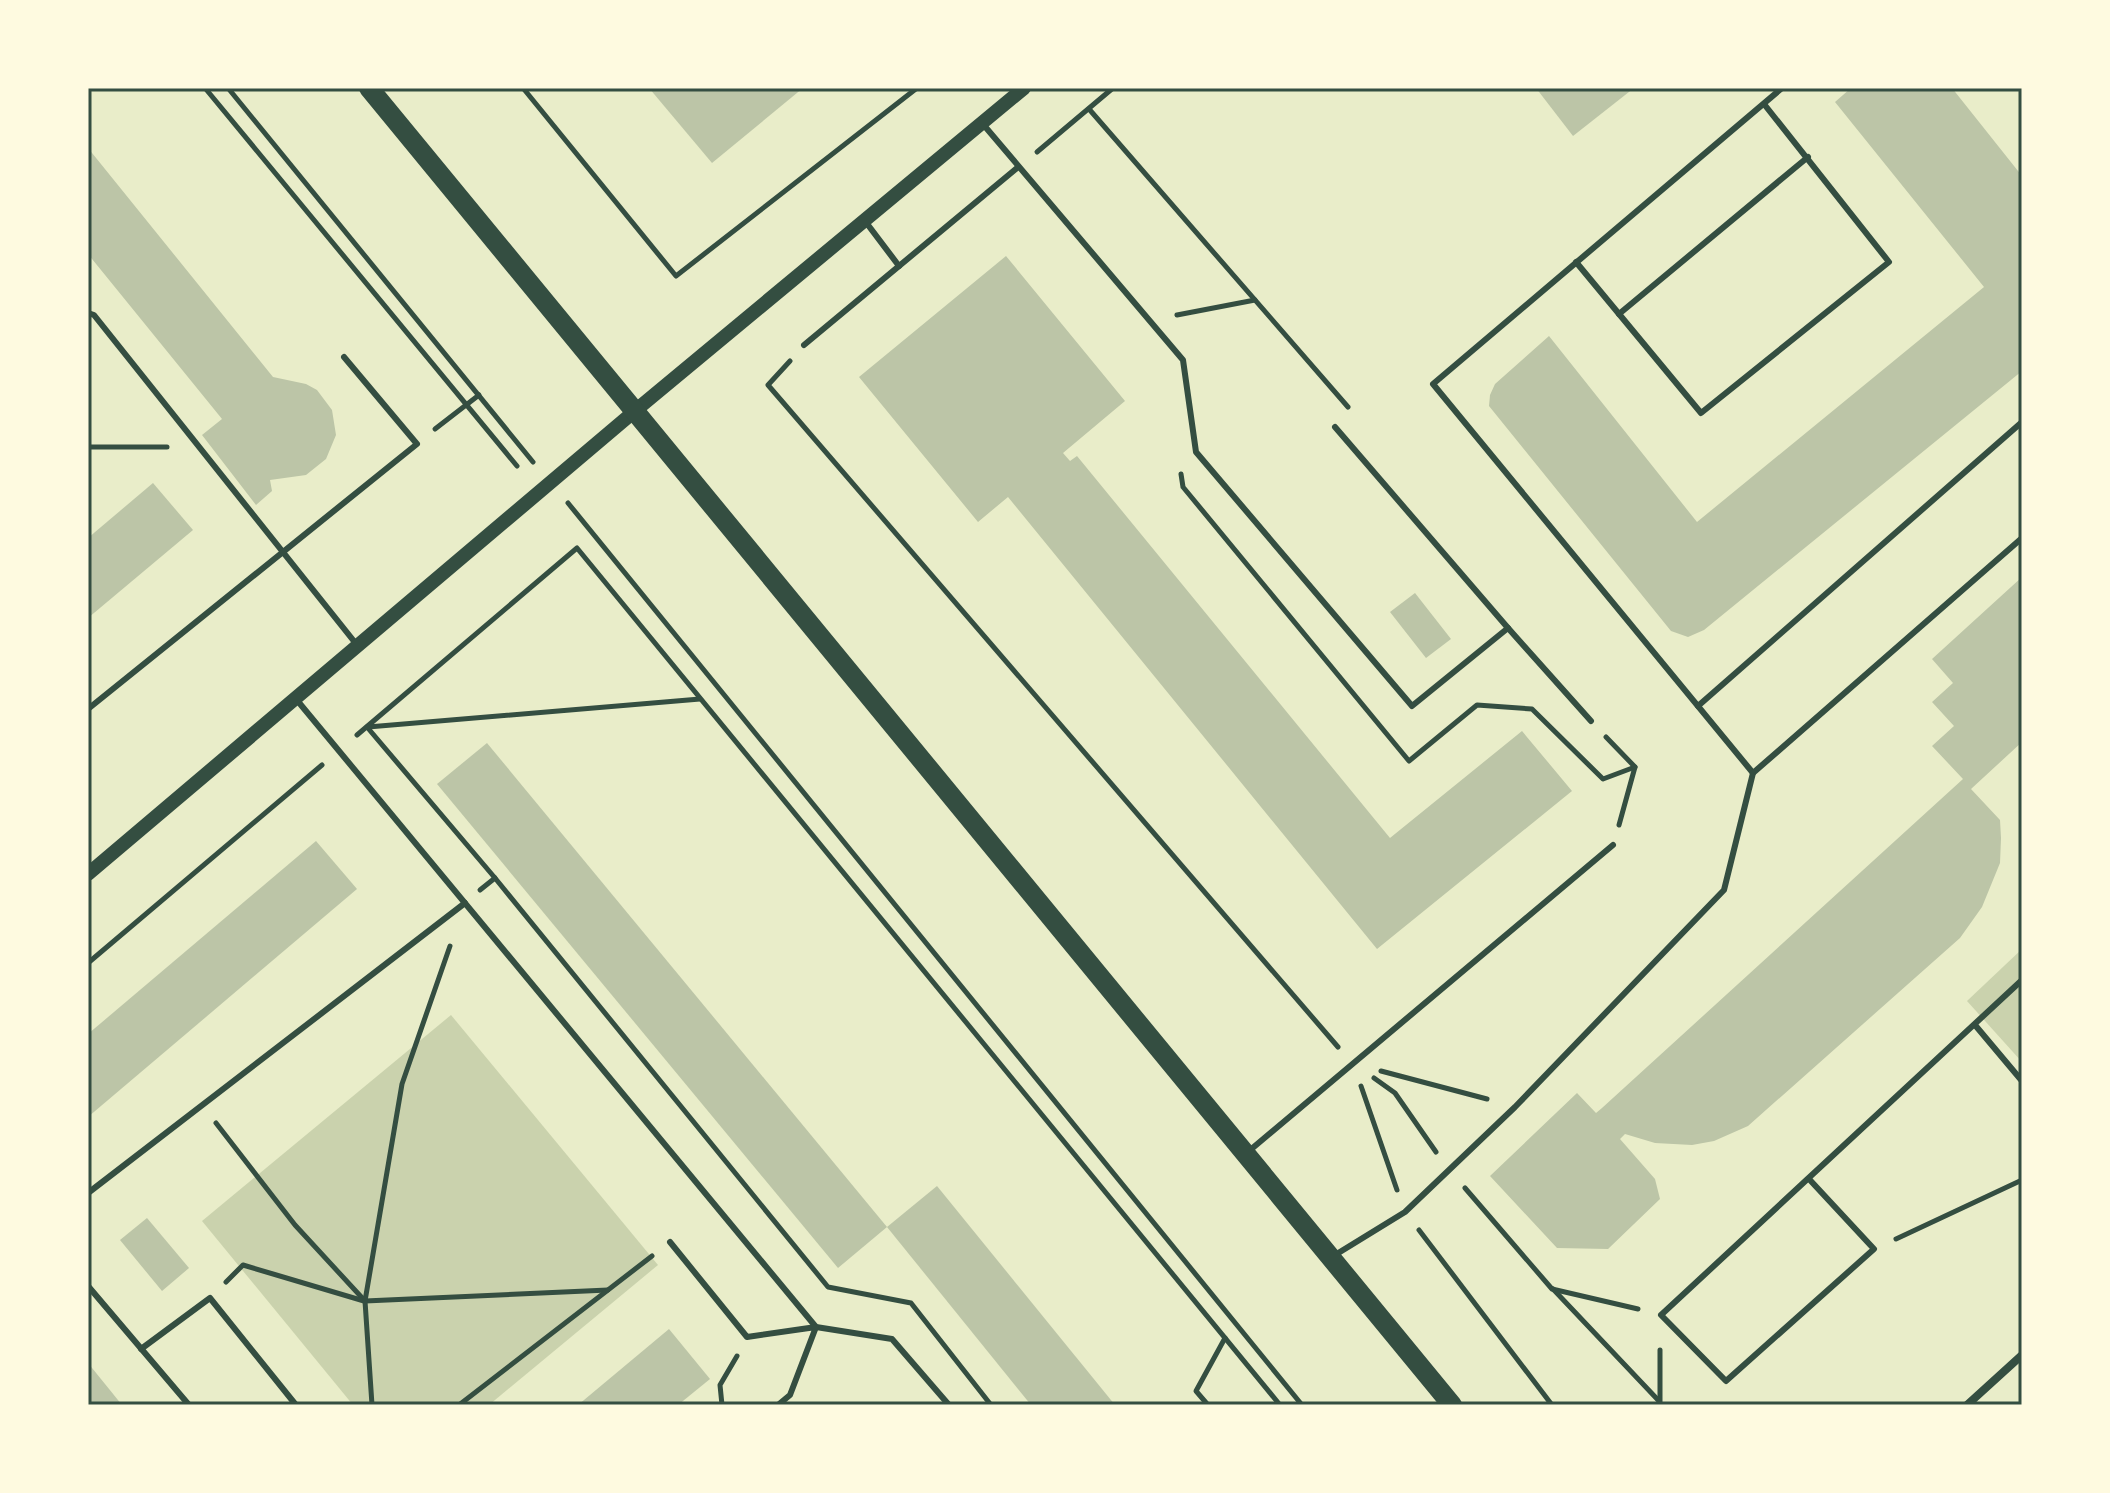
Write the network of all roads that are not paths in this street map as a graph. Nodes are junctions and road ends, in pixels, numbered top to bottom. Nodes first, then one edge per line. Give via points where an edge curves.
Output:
1 (369, 88) edge
2 (1024, 88) edge
3 (1782, 88) edge
4 (1764, 104) junction
5 (982, 123) junction
6 (1808, 157) junction
7 (1017, 168) junction
8 (865, 221) junction
9 (1576, 262) junction
10 (899, 266) junction
11 (88, 313) edge
12 (1619, 314) junction
13 (804, 345) road end
14 (344, 357) dead end
15 (636, 410) junction
16 (2022, 422) edge
17 (1335, 427) road end
18 (2022, 538) edge
19 (285, 551) junction
20 (1508, 628) junction
21 (358, 645) junction
22 (295, 698) junction
23 (1698, 706) junction
24 (88, 709) edge
25 (1591, 721) road end
26 (1753, 773) junction
27 (1613, 845) road end
28 (88, 874) edge
29 (465, 903) junction
30 (2022, 980) edge
31 (1975, 1025) junction
32 (2022, 1081) edge
33 (1246, 1154) junction
34 (1809, 1179) junction
35 (88, 1193) edge
36 (670, 1242) road end
37 (1332, 1257) junction
38 (88, 1286) edge
39 (816, 1327) junction
40 (141, 1349) junction
41 (2022, 1355) edge
42 (189, 1405) edge
43 (296, 1405) edge
44 (778, 1405) edge
45 (949, 1405) edge
46 (1452, 1405) edge
47 (1967, 1405) edge

1 - 15 main road
2 - 5 street
3 - 4 lane
4 - 6 lane
4 - 9 lane
5 - 7 lane
5 - 8 street
6 - 12 lane
6 - 12 lane via 1889,262 1701,413
7 - 10 lane
7 - 20 lane via 1183,360 1196,452 1412,706
8 - 10 lane
8 - 15 street
9 - 12 lane
9 - 23 lane via 1433,384
10 - 13 lane
11 - 19 lane
14 - 19 lane via 417,444
15 - 21 street
15 - 33 main road
16 - 23 lane
17 - 20 lane
18 - 26 lane
19 - 21 lane
19 - 24 lane
20 - 25 lane
21 - 22 street
22 - 28 street
22 - 29 lane
23 - 26 lane
26 - 37 lane via 1724,890 1450,1171 1405,1212
27 - 33 lane
29 - 35 lane
29 - 39 lane
30 - 31 lane
31 - 32 lane
31 - 34 lane
33 - 37 main road
34 - 34 lane via 1661,1315 1726,1381 1874,1249
36 - 39 lane via 747,1337
37 - 46 main road
38 - 40 lane
39 - 44 lane via 790,1395
39 - 45 lane via 892,1339
40 - 42 lane
40 - 43 lane via 210,1298
41 - 47 street

